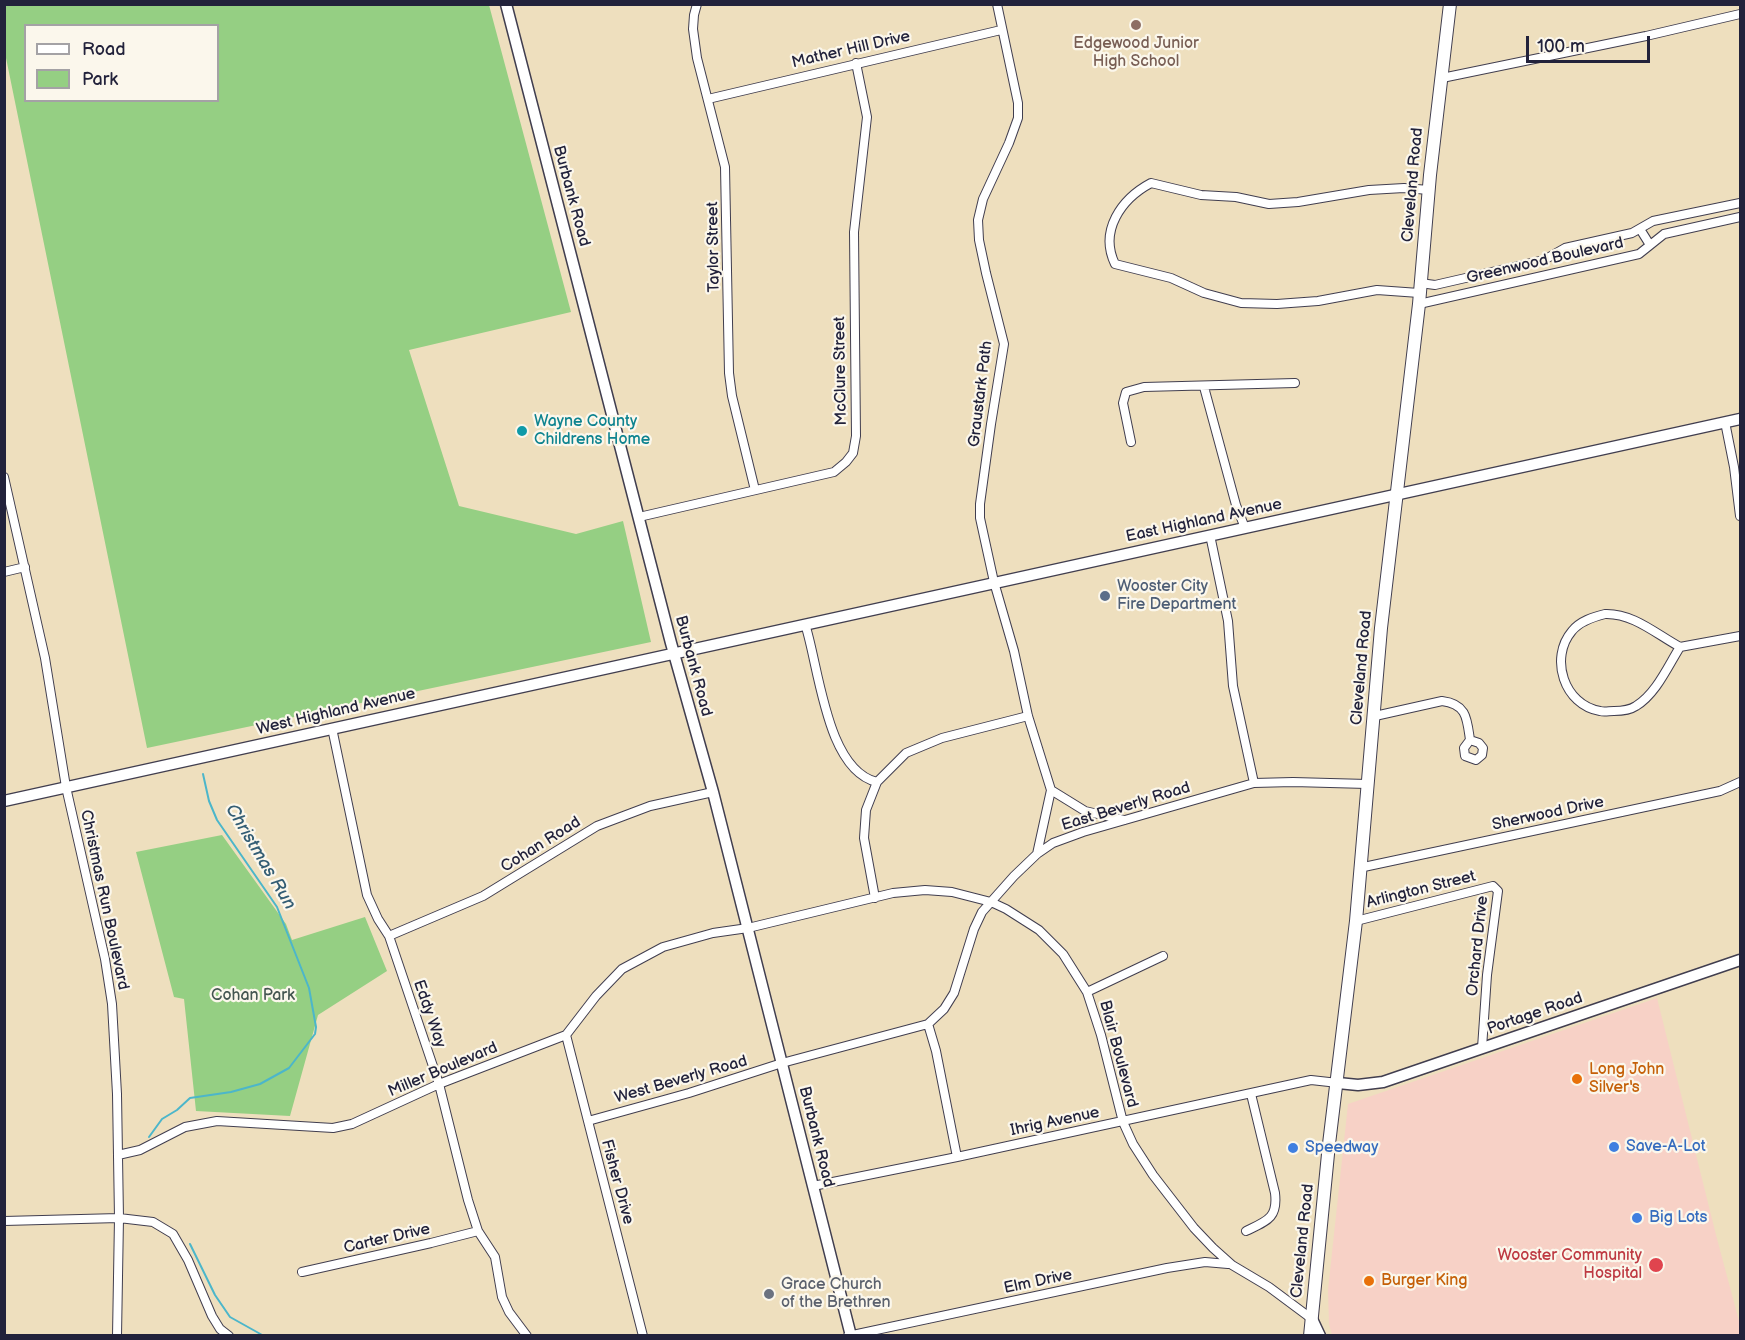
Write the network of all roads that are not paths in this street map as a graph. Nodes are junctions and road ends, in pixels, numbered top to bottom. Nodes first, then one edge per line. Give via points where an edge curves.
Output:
1 (506, 4) edge
2 (697, 4) edge
3 (997, 4) edge
4 (1450, 4) edge
5 (1740, 14) edge
6 (1001, 30) junction
7 (856, 63) junction
8 (1442, 78) junction
9 (708, 99) junction
10 (1429, 190) junction
11 (1740, 203) edge
12 (1740, 217) edge
13 (1640, 229) junction
14 (1650, 245) junction
15 (1495, 272) junction
16 (1498, 285) junction
17 (1419, 293) junction
18 (1295, 383) dead end
19 (1204, 387) junction
20 (1740, 419) edge
21 (1725, 422) junction
22 (1131, 442) dead end
23 (4, 477) edge
24 (755, 490) junction
25 (1396, 496) junction
26 (1740, 516) edge
27 (639, 517) junction
28 (1245, 528) junction
29 (1210, 536) junction
30 (25, 567) junction
31 (4, 572) edge
32 (993, 582) junction
33 (805, 624) junction
34 (1740, 636) edge
35 (1680, 647) junction
36 (673, 652) junction
37 (1028, 716) junction
38 (1375, 717) junction
39 (332, 728) junction
40 (1470, 740) dead end
41 (877, 782) junction
42 (1740, 782) edge
43 (1254, 783) junction
44 (1367, 784) junction
45 (66, 787) junction
46 (1051, 790) junction
47 (712, 792) junction
48 (4, 801) edge
49 (1126, 820) junction
50 (1037, 854) junction
51 (1359, 868) junction
52 (1493, 886) joint
53 (875, 898) junction
54 (991, 902) junction
55 (1356, 921) junction
56 (748, 928) junction
57 (388, 936) junction
58 (1163, 956) dead end
59 (1740, 960) edge
60 (1087, 992) junction
61 (928, 1024) junction
62 (566, 1035) junction
63 (1482, 1048) junction
64 (782, 1063) junction
65 (1338, 1083) junction
66 (439, 1084) junction
67 (1251, 1094) junction
68 (588, 1121) junction
69 (1123, 1122) junction
70 (118, 1155) junction
71 (957, 1157) junction
72 (813, 1186) junction
73 (119, 1218) junction
74 (4, 1221) edge
75 (478, 1231) junction
76 (1246, 1231) dead end
77 (1232, 1265) junction
78 (302, 1272) dead end
79 (1312, 1319) junction
80 (117, 1335) edge
81 (230, 1335) edge
82 (527, 1335) edge
83 (643, 1335) edge
84 (850, 1335) edge
85 (1310, 1335) edge
86 (1320, 1335) edge

1 - 27 street, Burbank Road
2 - 9 street, Taylor Street via 694,36
3 - 6 street, Graustark Path
4 - 8 main road, Cleveland Road
5 - 8 street
6 - 7 street, Mather Hill Drive
6 - 32 street, Graustark Path via 1018,118 982,199 978,220 1004,344 980,504
7 - 9 street, Mather Hill Drive
7 - 24 street, McClure Street via 867,117 854,232 853,453 834,471
8 - 10 main road, Cleveland Road
9 - 24 street, Taylor Street via 725,167 729,373
10 - 17 main road, Cleveland Road
10 - 17 street via 1369,190 1269,204 1151,183 1122,208 1109,230 1109,252 1115,264 1171,278 1204,293 1241,303 1318,301 1377,290
11 - 13 street, Greenwood Boulevard via 1653,221
12 - 14 street, Greenwood Boulevard via 1664,234
13 - 14 street
13 - 15 street, Greenwood Boulevard via 1565,248 1544,260
14 - 16 street, Greenwood Boulevard via 1639,254
15 - 16 street
15 - 17 street, Greenwood Boulevard via 1435,285
16 - 17 street, Greenwood Boulevard
17 - 25 main road, Cleveland Road
18 - 19 street
19 - 22 street via 1144,387 1126,392 1123,403
19 - 28 street
20 - 21 street, East Highland Avenue
21 - 25 street, East Highland Avenue
21 - 26 street
23 - 30 street, Christmas Run Boulevard
24 - 27 street, McClure Street
25 - 28 street, East Highland Avenue
25 - 38 main road, Cleveland Road
27 - 36 street, Burbank Road
28 - 29 street, East Highland Avenue
29 - 32 street, East Highland Avenue
29 - 43 street via 1228,621 1233,686
30 - 31 street
30 - 45 street, Christmas Run Boulevard
32 - 33 street, East Highland Avenue
32 - 37 street, Graustark Path
33 - 36 street, East Highland Avenue
33 - 41 street via 835,739 858,772
34 - 35 street
35 - 35 street via 1637,621 1605,614 1572,631 1564,644 1561,672 1568,689 1581,702 1598,711 1620,711 1634,708 1646,698
36 - 39 street, West Highland Avenue
36 - 47 street, Burbank Road
37 - 41 street via 942,738 906,753
37 - 46 street, Graustark Path
38 - 40 street via 1442,701 1453,702 1463,709
38 - 44 main road, Cleveland Road
39 - 45 street, West Highland Avenue
39 - 57 street, Eddy Way via 367,895
41 - 53 street via 866,810 864,838
42 - 51 street, Sherwood Drive via 1720,791
43 - 44 street, East Beverly Road
43 - 49 street, East Beverly Road
44 - 51 main road, Cleveland Road
45 - 48 street, West Highland Avenue
45 - 70 street, Christmas Run Boulevard via 112,1004
46 - 49 street via 1085,811
46 - 50 street, Graustark Path
47 - 56 street, Burbank Road
47 - 57 street, Cohan Road via 650,806 597,826 483,896
49 - 50 street, East Beverly Road via 1053,843
50 - 54 street, East Beverly Road
51 - 55 main road, Cleveland Road
52 - 55 street, Arlington Street
52 - 63 street, Orchard Drive via 1498,891
53 - 54 street, Blair Boulevard via 925,890 959,893
53 - 56 street, Blair Boulevard
54 - 60 street, Blair Boulevard via 1051,940
54 - 61 street, East Beverly Road via 974,929 954,993
55 - 65 main road, Cleveland Road
56 - 62 street via 663,947 640,958 622,969 596,996
56 - 64 street, Burbank Road
57 - 66 street, Eddy Way
58 - 60 street
59 - 63 street, Portage Road
60 - 69 street, Blair Boulevard
61 - 64 street
61 - 71 street
62 - 66 street, Miller Boulevard
62 - 68 street, Fisher Drive
63 - 65 street, Portage Road via 1383,1082
64 - 68 street, West Beverly Road
64 - 72 street, Burbank Road
65 - 67 street, Ihrig Avenue via 1311,1080
65 - 79 main road, Cleveland Road
66 - 70 street, Miller Boulevard via 352,1124 333,1128 217,1121 185,1127 140,1150
66 - 75 street, Eddy Way
67 - 69 street, Ihrig Avenue
67 - 76 street via 1276,1210 1268,1220
68 - 83 street, Fisher Drive
69 - 71 street, Ihrig Avenue
69 - 77 street, Blair Boulevard via 1153,1175 1194,1228
70 - 73 street, Christmas Run Boulevard
71 - 72 street, Ihrig Avenue
72 - 84 street, Burbank Road
73 - 74 street
73 - 80 street, Christmas Run Boulevard
73 - 81 street via 153,1222 173,1234 212,1316 220,1329
75 - 78 street, Carter Drive
75 - 82 street, Eddy Way via 495,1257 502,1297 509,1312
77 - 79 street, Blair Boulevard
77 - 84 street, Elm Drive via 1196,1263
79 - 85 main road, Cleveland Road
79 - 86 street

